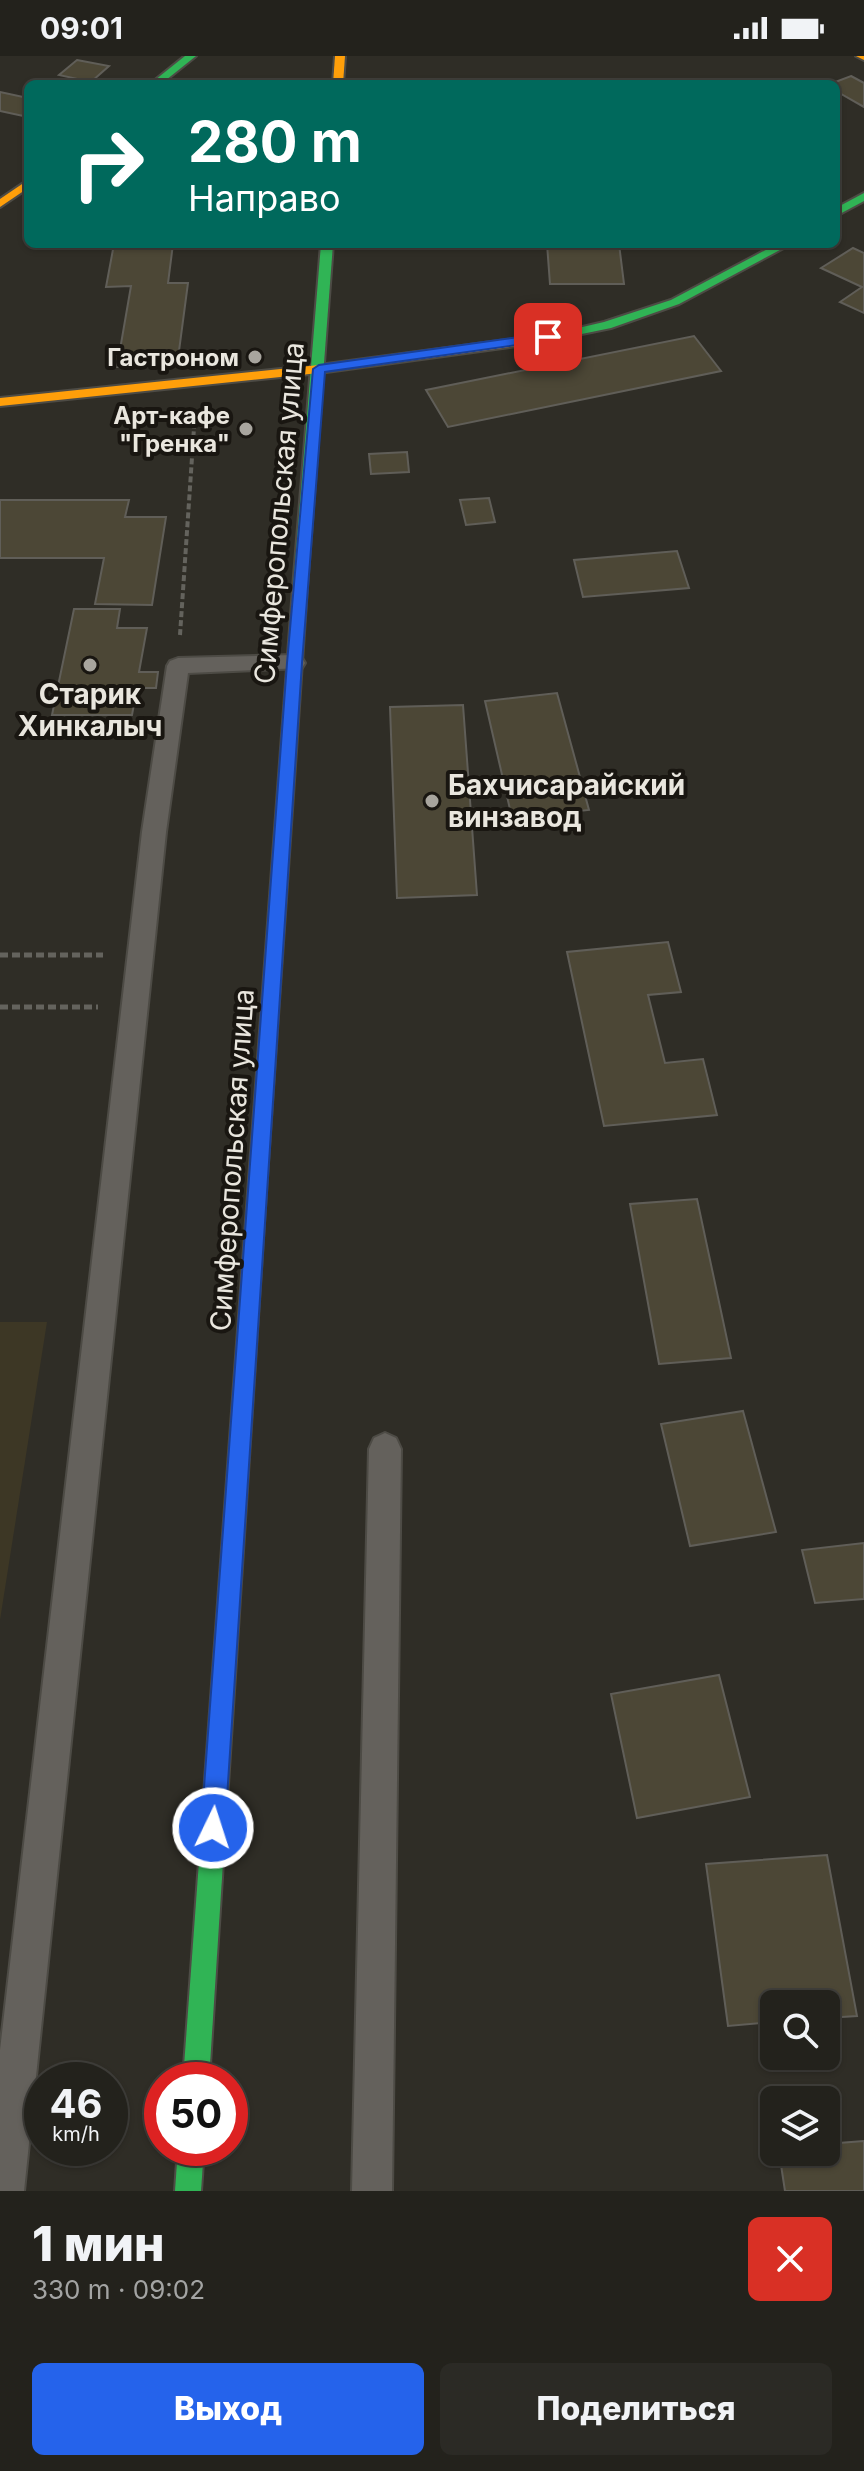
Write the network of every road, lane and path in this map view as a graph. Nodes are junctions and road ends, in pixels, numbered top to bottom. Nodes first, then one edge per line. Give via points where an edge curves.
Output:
1 (191, 56) edge
2 (340, 56) edge
3 (160, 80) edge
4 (338, 80) edge
5 (24, 186) edge
6 (864, 196) edge
7 (0, 204) edge
8 (840, 211) edge
9 (327, 248) edge
10 (777, 248) edge
11 (319, 369) junction
12 (197, 380) junction
13 (0, 402) edge
14 (294, 663) junction
15 (178, 666) junction
16 (142, 954) junction
17 (0, 955) edge
18 (135, 1006) junction
19 (0, 1007) edge
20 (385, 1449) dead end
21 (197, 2062) edge
22 (190, 2166) edge
23 (4, 2191) edge
24 (188, 2191) edge
25 (372, 2191) edge

1 - 3 main road
2 - 4 main road
5 - 7 main road
6 - 8 main road
9 - 11 main road, Симферопольская улица
10 - 11 main road via 675,302 607,325 519,343
11 - 12 main road
11 - 14 main road, Симферопольская улица
12 - 13 main road
12 - 15 path
14 - 15 lane
14 - 21 main road, Симферопольская улица
15 - 16 lane
16 - 17 path
16 - 18 lane
18 - 19 path
18 - 23 lane
20 - 25 lane
22 - 24 main road

